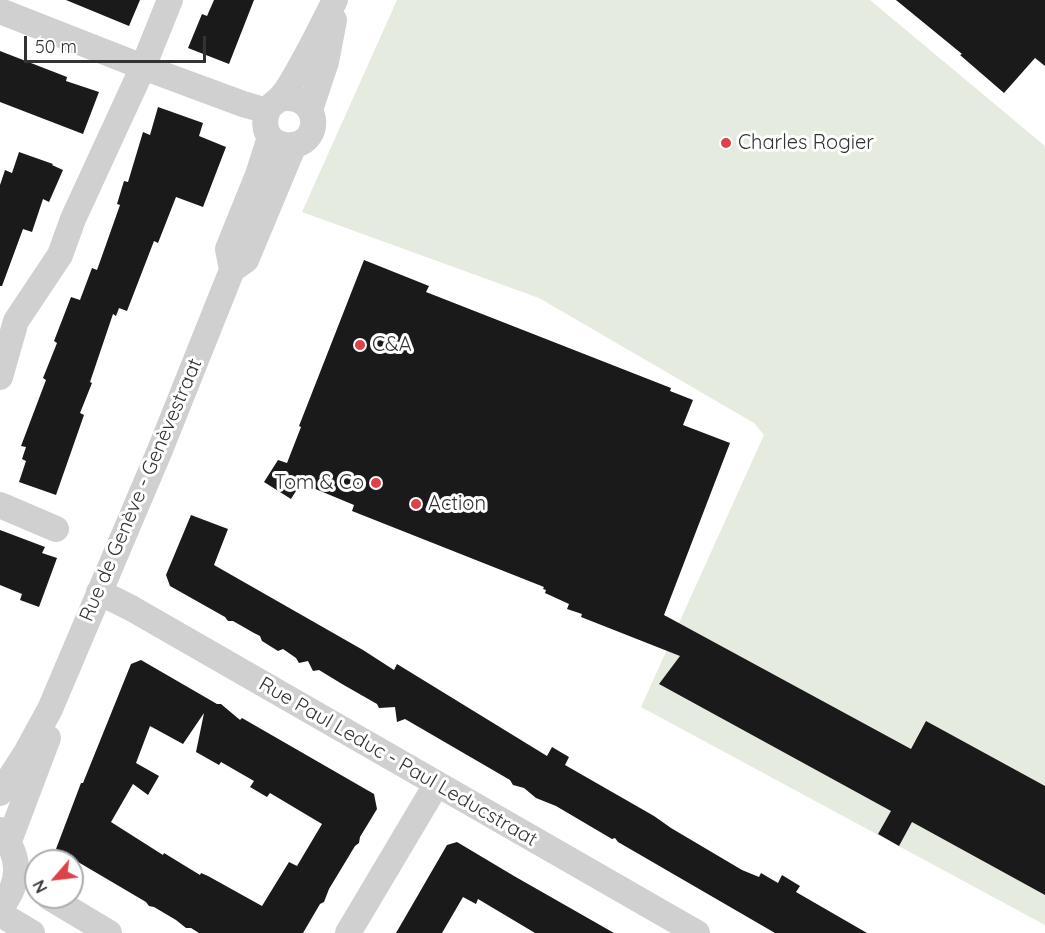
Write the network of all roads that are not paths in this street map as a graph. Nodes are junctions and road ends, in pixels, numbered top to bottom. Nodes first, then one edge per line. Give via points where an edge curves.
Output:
1 (170, 0) edge
2 (337, 0) edge
3 (0, 11) edge
4 (143, 67) junction
5 (273, 105) junction
6 (310, 110) junction
7 (270, 137) junction
8 (294, 145) junction
9 (232, 270) junction
10 (0, 376) edge
11 (0, 505) edge
12 (56, 529) dead end
13 (99, 592) junction
14 (51, 709) junction
15 (436, 785) junction
16 (0, 793) edge
17 (5, 836) edge
18 (24, 879) edge
19 (24, 886) edge
20 (0, 909) edge
21 (69, 909) edge
22 (0, 914) edge
23 (32, 933) edge
24 (109, 933) edge
25 (348, 933) edge
26 (697, 933) edge

1 - 4 street
2 - 5 street, Rue de Genève - Genèvestraat via 294,78
2 - 6 street, Rue de Genève - Genèvestraat via 326,62
3 - 4 street
4 - 5 street via 243,104
4 - 10 street via 60,255 16,321
5 - 6 street via 288,97 305,103
5 - 7 street, Rue de Genève - Genèvestraat via 265,120
6 - 8 street, Rue de Genève - Genèvestraat via 313,127 303,142
7 - 8 street via 277,143
7 - 9 street, Rue de Genève - Genèvestraat via 228,249
8 - 9 street, Rue de Genève - Genèvestraat via 246,260
9 - 13 street, Rue de Genève - Genèvestraat
11 - 12 street
13 - 14 street, Rue de Genève - Genèvestraat
13 - 15 street, Rue Paul Leduc - Paul Leducstraat
14 - 16 street, Rue de Genève - Genèvestraat
14 - 17 street, Rue de Genève - Genèvestraat via 47,742
15 - 25 street
15 - 26 street, Rue Paul Leduc - Paul Leducstraat
17 - 18 street, Rue de Genève - Genèvestraat
19 - 20 street, Rue de Genève - Genèvestraat
21 - 24 street
22 - 23 street

